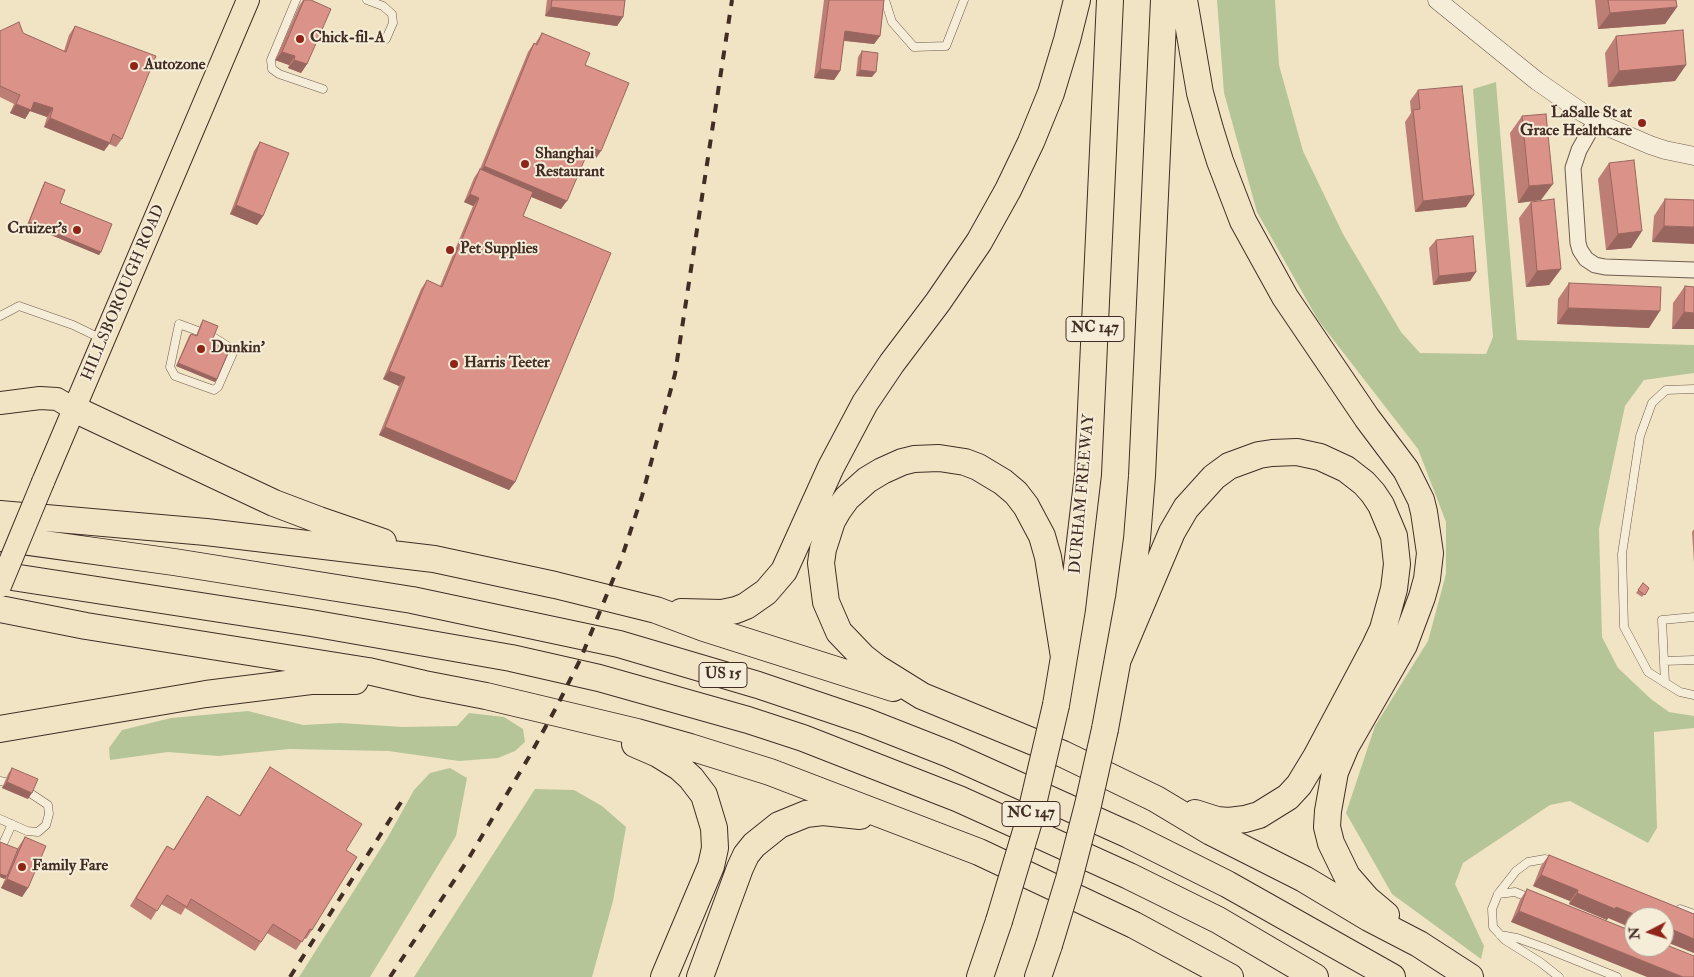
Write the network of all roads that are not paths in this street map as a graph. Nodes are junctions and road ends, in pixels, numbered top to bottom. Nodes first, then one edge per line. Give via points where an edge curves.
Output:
1 (248, 0) edge
2 (296, 0) edge
3 (367, 0) edge
4 (886, 0) edge
5 (964, 0) edge
6 (1077, 0) edge
7 (1110, 0) edge
8 (1164, 0) edge
9 (1184, 0) edge
10 (1438, 0) edge
11 (386, 38) dead end
12 (323, 89) dead end
13 (1596, 120) junction
14 (1694, 156) edge
15 (1694, 270) edge
16 (0, 316) edge
17 (198, 331) edge
18 (213, 337) edge
19 (104, 340) junction
20 (1694, 388) edge
21 (0, 403) edge
22 (74, 409) junction
23 (0, 514) edge
24 (0, 538) edge
25 (434, 559) junction
26 (0, 575) edge
27 (0, 586) edge
28 (0, 609) edge
29 (656, 610) junction
30 (1694, 618) edge
31 (1064, 657) junction
32 (1119, 657) junction
33 (1694, 660) edge
34 (1664, 662) junction
35 (1665, 682) junction
36 (424, 684) junction
37 (1694, 695) edge
38 (922, 696) junction
39 (574, 718) junction
40 (0, 729) edge
41 (30, 793) edge
42 (1156, 799) junction
43 (0, 819) edge
44 (906, 823) junction
45 (12, 824) junction
46 (2, 843) edge
47 (1563, 866) edge
48 (1498, 894) junction
49 (1543, 903) edge
50 (1668, 904) edge
51 (1694, 914) edge
52 (1500, 934) junction
53 (1418, 944) junction
54 (664, 977) edge
55 (700, 977) edge
56 (980, 977) edge
57 (1038, 977) edge
58 (1230, 977) edge
59 (1315, 977) edge
60 (1392, 977) edge
61 (1470, 977) edge
62 (1559, 977) edge
63 (1617, 977) edge

1 - 19 main road, HILLSBOROUGH ROAD
2 - 12 lane via 270,60 272,69
3 - 11 lane via 384,6 392,14 393,23
4 - 5 lane via 892,22 914,47 946,46
6 - 29 highway via 1051,92 1008,190 979,242 865,403 784,571 766,592 736,610 705,613
7 - 31 highway, DURHAM FREEWAY / NC 147 via 1088,474
8 - 32 highway, NC 147 via 1142,476 1137,539
9 - 53 highway via 1200,93 1220,161 1243,221 1284,297 1402,463 1424,512 1430,553 1422,597 1404,645 1346,746 1335,772 1327,827 1347,876 1367,899
10 - 13 street via 1551,92
13 - 14 street via 1650,145
13 - 15 street via 1573,168 1580,250 1586,259 1605,267
16 - 19 lane via 19,306
17 - 18 lane via 179,324 170,367 175,376 214,390 233,353
19 - 22 main road, HILLSBOROUGH ROAD
20 - 35 lane via 1666,390 1652,402 1640,436 1622,554 1624,626 1648,672
21 - 22 main road via 56,398
22 - 25 highway via 274,503
22 - 27 main road, HILLSBOROUGH ROAD, bridge
23 - 25 highway via 187,530
24 - 60 highway, US 15 via 412,600 619,644 758,685 933,748 1129,835 1227,884
25 - 29 highway
26 - 59 highway, US 15 via 511,658 599,678 748,720 950,795 1018,825 1218,920
28 - 36 highway via 86,626 336,665
29 - 38 highway
30 - 34 lane via 1662,620
31 - 38 highway via 1042,536 1016,493 991,474 965,462 939,458 902,462 875,475 847,498 826,535 822,571 826,602 839,632 863,657
31 - 56 highway, DURHAM FREEWAY / NC 147, bridge via 1029,821
32 - 42 highway via 1172,532 1186,508 1214,476 1229,466 1272,453 1297,452 1320,456 1346,469 1364,483 1381,505 1394,536 1397,564 1387,615 1341,712 1299,785 1267,811 1229,821
32 - 57 highway, NC 147, bridge via 1070,879
33 - 34 lane
34 - 35 lane
35 - 37 lane via 1680,692
36 - 39 highway
36 - 40 highway via 310,681 206,694
38 - 42 highway via 1063,754
39 - 44 highway via 637,732 770,772
39 - 54 highway via 658,754 679,767 704,795 714,828 715,848 711,866
41 - 45 lane via 48,804 46,826 38,832
42 - 53 highway
43 - 45 lane
44 - 55 highway via 824,812 793,818 767,834 746,855
44 - 58 highway via 979,852 1134,924
45 - 46 lane
47 - 48 lane via 1545,859 1528,862
48 - 49 lane via 1515,892
48 - 52 lane via 1492,909 1493,927
50 - 51 lane
52 - 62 lane
52 - 63 lane via 1546,948
53 - 61 highway

